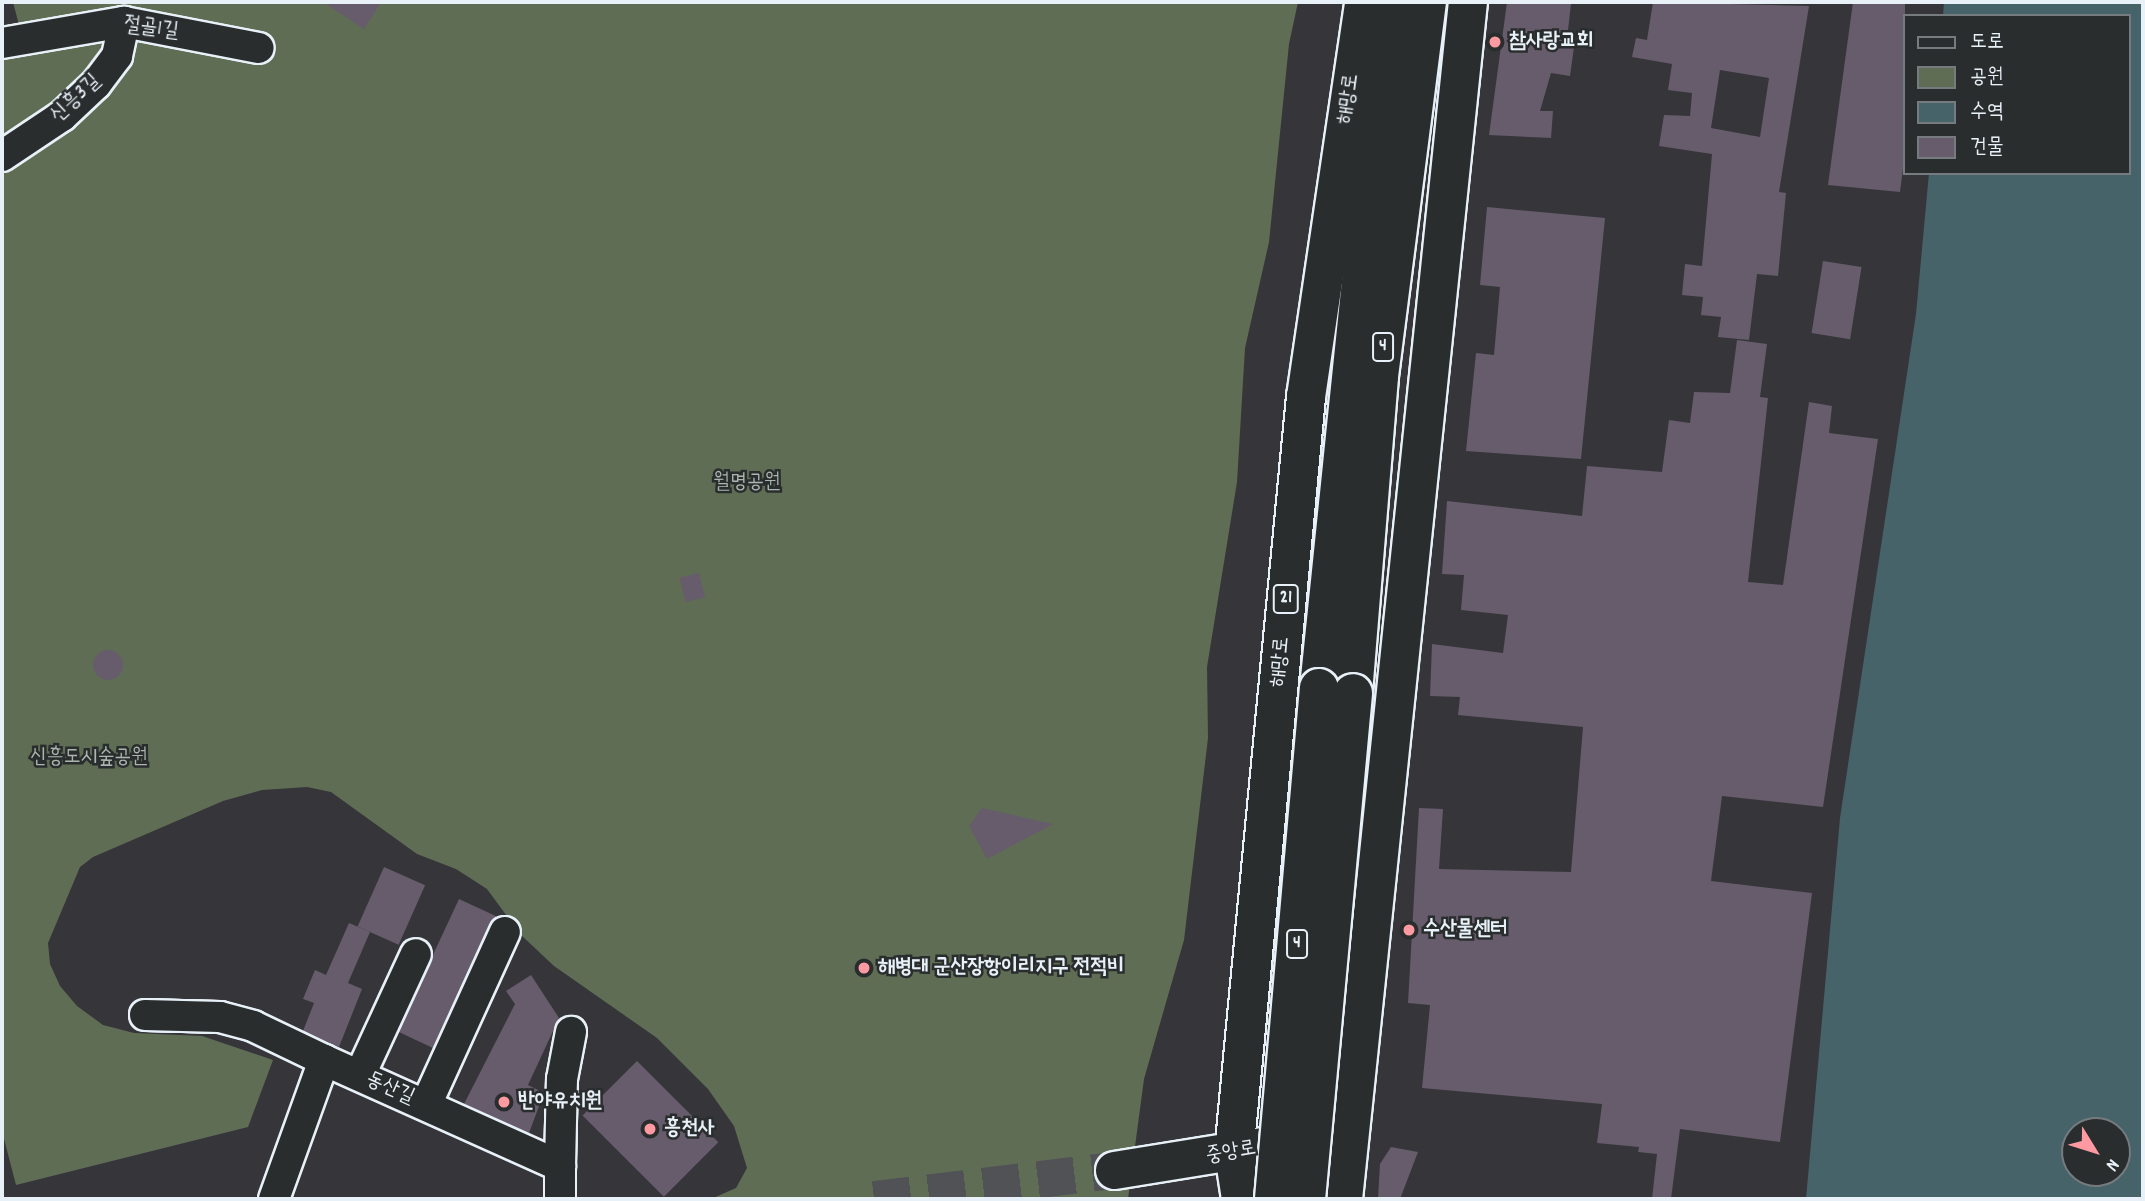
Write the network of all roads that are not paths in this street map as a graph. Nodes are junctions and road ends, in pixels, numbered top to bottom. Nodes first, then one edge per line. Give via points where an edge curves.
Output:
1 (1364, 2) edge
2 (1398, 2) edge
3 (1427, 2) edge
4 (1468, 2) edge
5 (124, 22) junction
6 (2, 43) edge
7 (259, 48) dead end
8 (2, 156) edge
9 (1336, 691) junction
10 (505, 933) dead end
11 (416, 954) dead end
12 (1255, 967) junction
13 (1364, 990) junction
14 (145, 1015) dead end
15 (571, 1032) dead end
16 (324, 1060) junction
17 (360, 1075) junction
18 (426, 1105) junction
19 (1347, 1130) junction
20 (1234, 1153) junction
21 (560, 1166) junction
22 (1114, 1170) tunnel mouth
23 (274, 1199) edge
24 (560, 1199) edge
25 (1241, 1199) edge
26 (1274, 1199) edge
27 (1306, 1199) edge
28 (1343, 1199) edge

1 - 12 main road, 해망로 / 21 via 1306,397
2 - 9 main road, 4 via 1364,256
3 - 9 main road, 4
4 - 13 main road
5 - 6 street, 절골1길
5 - 7 street, 절골1길
5 - 8 street, 신흥3길 via 117,56 96,84 62,116
9 - 26 main road, 4, bridge
9 - 27 main road, 4, bridge
10 - 18 street
11 - 17 street
12 - 13 main road via 1284,1055 1305,1065 1330,1058 1348,1038
12 - 20 main road, 해망로 / 21
13 - 19 main road
14 - 16 street, 동산길 via 220,1017 253,1026
15 - 21 street via 562,1079
16 - 17 street, 동산길
16 - 23 street
17 - 18 street, 동산길
18 - 21 street, 동산길
19 - 20 street, 중앙로
19 - 28 main road
20 - 22 street, 중앙로
20 - 25 main road, 해망로 / 21
21 - 24 street

